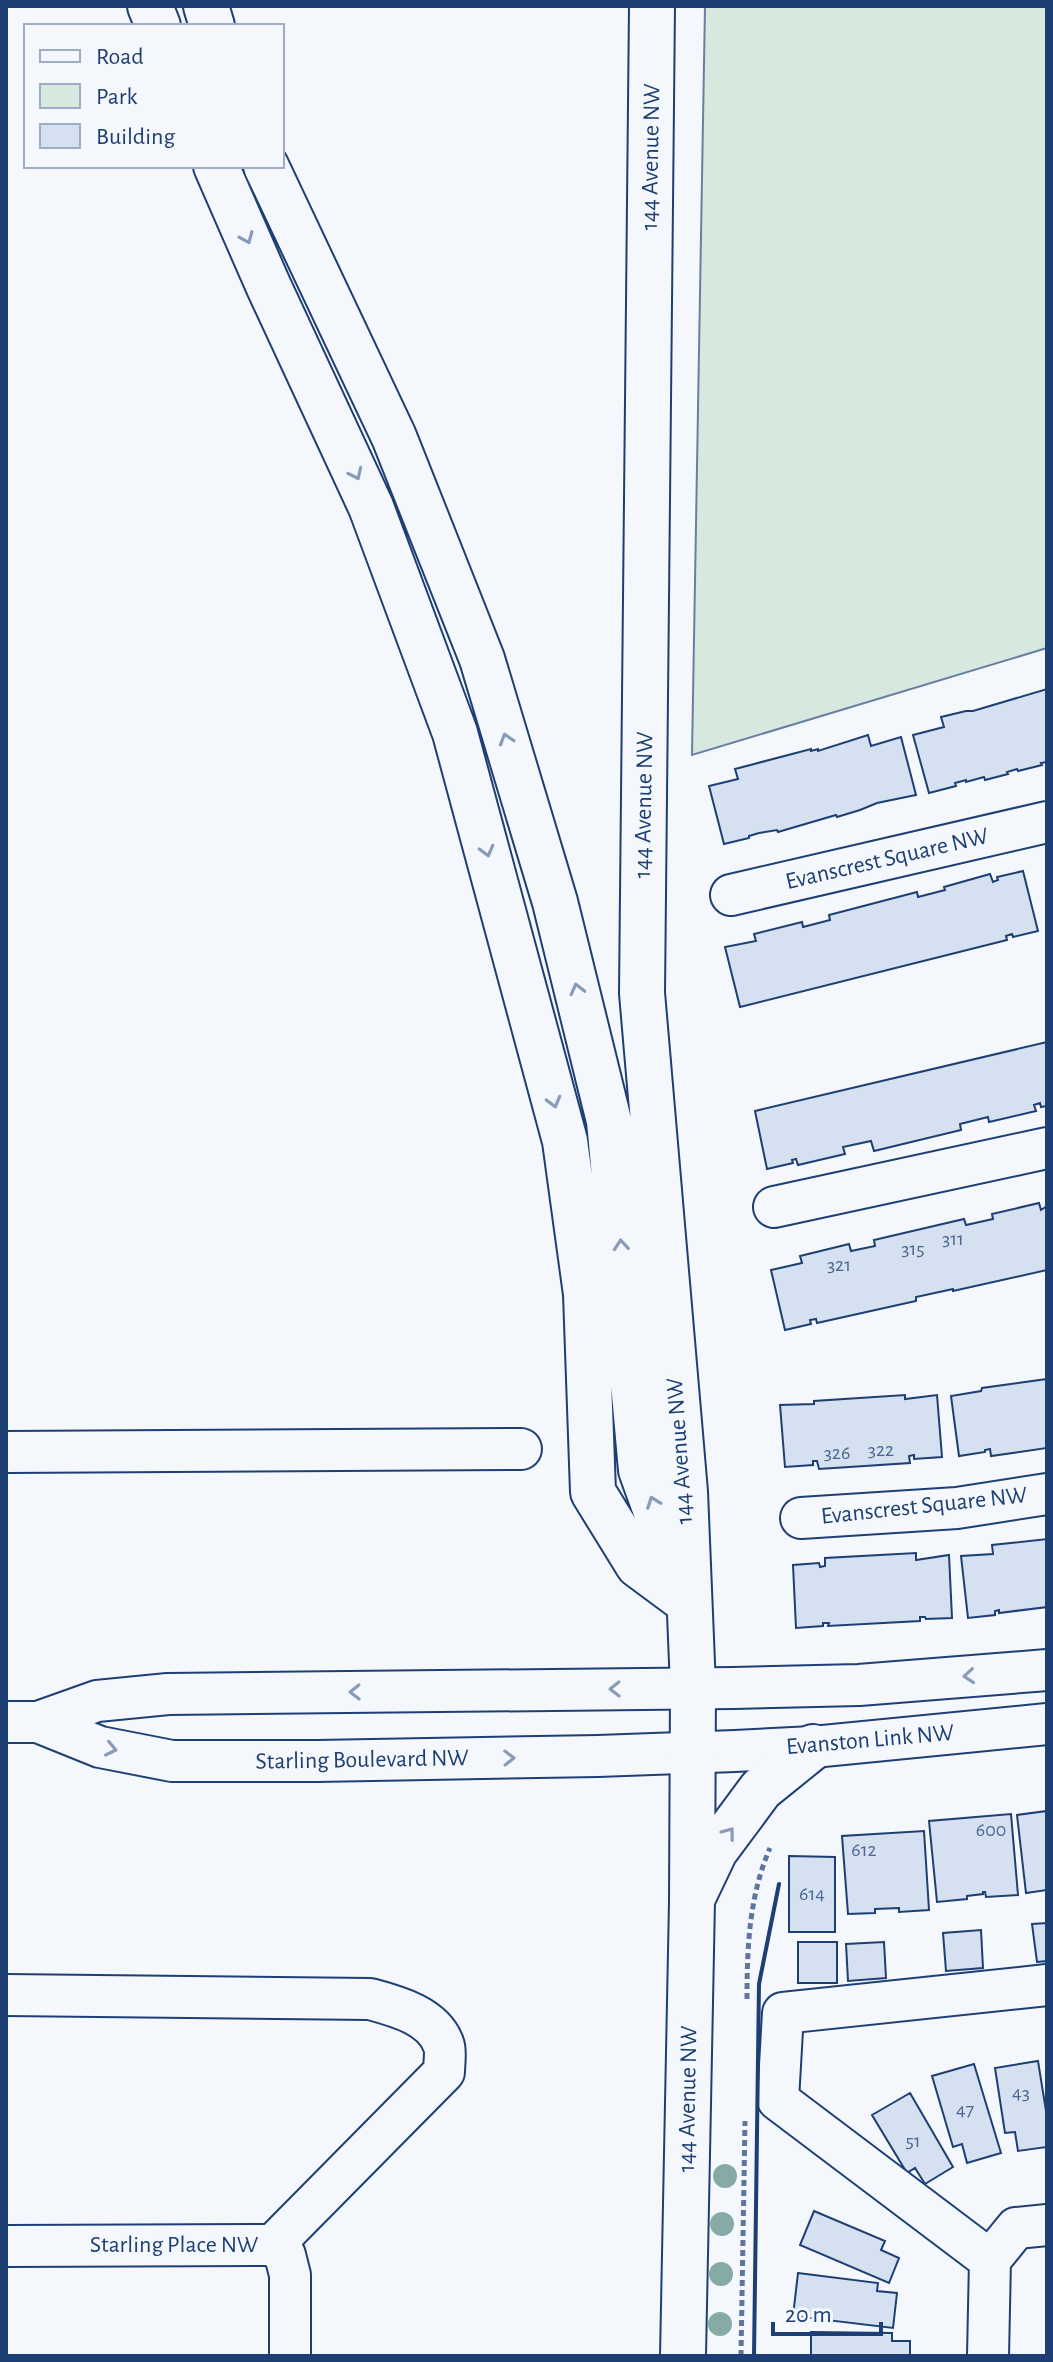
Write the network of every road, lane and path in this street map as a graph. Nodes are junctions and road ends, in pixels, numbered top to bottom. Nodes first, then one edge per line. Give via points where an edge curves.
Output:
1 (652, 6) edge
2 (217, 168) edge
3 (267, 168) edge
4 (1046, 829) edge
5 (731, 895) dead end
6 (1047, 1148) edge
7 (774, 1207) dead end
8 (521, 1449) dead end
9 (6, 1452) edge
10 (1047, 1494) edge
11 (801, 1518) dead end
12 (688, 1602) junction
13 (1047, 1670) edge
14 (693, 1687) junction
15 (22, 1722) edge
16 (1047, 1724) edge
17 (813, 1747) junction
18 (692, 1752) junction
19 (692, 1901) junction
20 (1047, 1985) edge
21 (6, 1995) edge
22 (1047, 2225) edge
23 (273, 2245) junction
24 (6, 2246) edge
25 (990, 2260) junction
26 (290, 2356) edge
27 (683, 2356) edge
28 (988, 2356) edge

1 - 12 main road, 144 Avenue NW via 642,993 685,1492
2 -> 12 main road via 371,507 455,733 565,1141 586,1294 593,1492 638,1565
12 -> 3 main road, 144 Avenue NW via 641,1470 609,1121 555,902 482,659 394,437
4 - 5 street, Evanscrest Square NW
6 - 7 street
8 - 9 street
10 - 11 street, Evanscrest Square NW via 957,1508
12 - 14 main road, 144 Avenue NW
13 -> 14 street via 859,1685
14 -> 15 street, Starling Boulevard NW via 168,1694 97,1701
14 - 18 main road, 144 Avenue NW
15 -> 18 street, Starling Boulevard NW via 100,1747 172,1761
16 - 17 street, Evanston Link NW
17 - 18 street, Evanston Link NW
19 -> 17 main road via 715,1851 761,1789
18 - 19 main road, 144 Avenue NW
19 - 27 main road, 144 Avenue NW
20 - 25 street via 783,2013 778,2100
21 - 23 street via 370,1999 395,2005 436,2030 445,2048 444,2072
22 - 25 street via 1016,2228
23 - 24 street, Starling Place NW
23 - 26 street, Starling Place NW via 285,2255 290,2275
25 - 28 street

